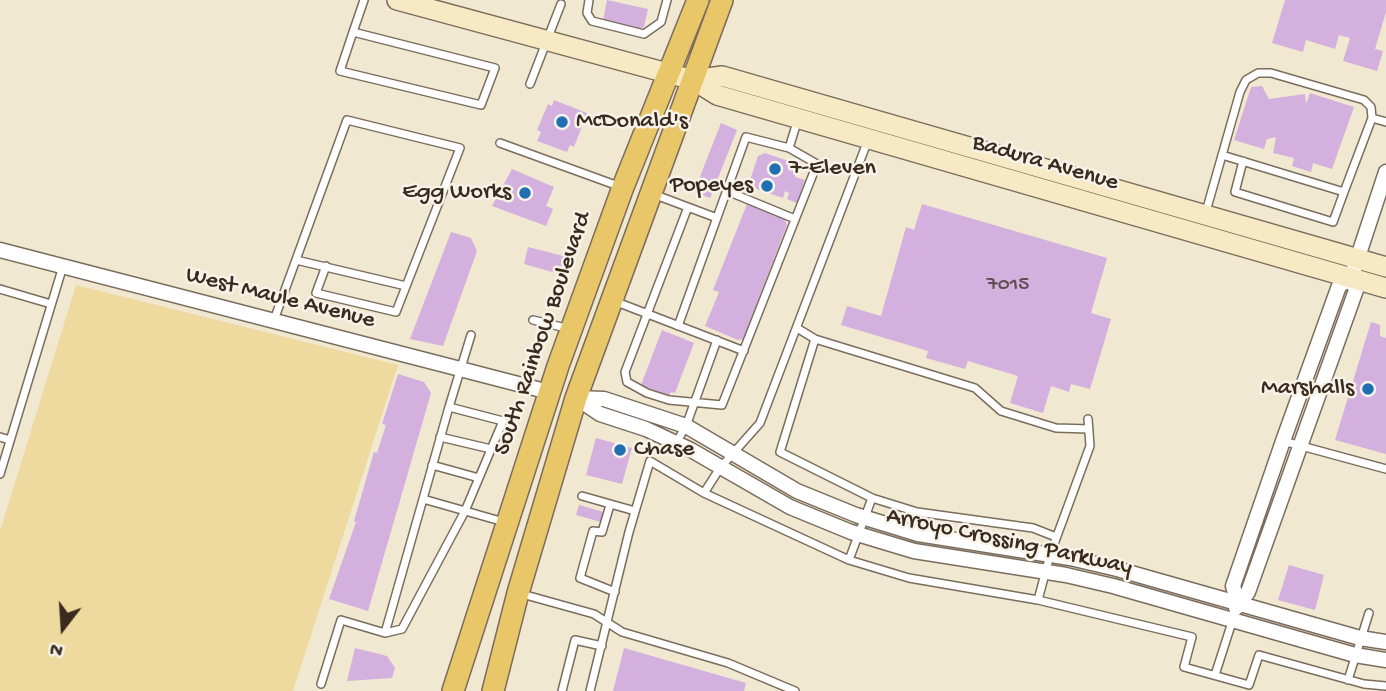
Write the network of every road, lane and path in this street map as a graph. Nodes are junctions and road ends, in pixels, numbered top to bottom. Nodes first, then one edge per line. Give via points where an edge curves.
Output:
1 (364, 0) edge
2 (397, 0) edge
3 (589, 0) edge
4 (667, 0) edge
5 (698, 0) edge
6 (722, 0) edge
7 (561, 4) dead end
8 (353, 32) junction
9 (547, 40) junction
10 (669, 73) junction
11 (693, 80) junction
12 (530, 84) dead end
13 (1372, 118) junction
14 (798, 119) junction
15 (1386, 122) edge
16 (871, 130) junction
17 (500, 143) dead end
18 (789, 148) junction
19 (1222, 155) junction
20 (1244, 162) junction
21 (1386, 172) edge
22 (623, 187) junction
23 (727, 191) junction
24 (1344, 192) junction
25 (653, 194) junction
26 (688, 207) junction
27 (1205, 215) junction
28 (717, 218) junction
29 (795, 219) junction
30 (0, 250) edge
31 (296, 260) junction
32 (63, 266) junction
33 (327, 267) junction
34 (1386, 267) edge
35 (1354, 269) junction
36 (406, 286) junction
37 (1386, 288) edge
38 (0, 289) edge
39 (611, 300) junction
40 (51, 304) junction
41 (648, 314) junction
42 (274, 320) junction
43 (533, 320) dead end
44 (678, 326) junction
45 (797, 328) junction
46 (572, 330) junction
47 (471, 335) dead end
48 (815, 339) junction
49 (717, 340) junction
50 (744, 351) junction
51 (462, 369) junction
52 (549, 392) junction
53 (576, 398) junction
54 (695, 400) junction
55 (449, 407) junction
56 (1088, 419) dead end
57 (686, 426) junction
58 (1089, 429) junction
59 (0, 437) edge
60 (440, 437) junction
61 (10, 440) junction
62 (1283, 441) junction
63 (676, 443) junction
64 (1301, 446) junction
65 (491, 449) junction
66 (733, 454) junction
67 (432, 465) junction
68 (720, 468) junction
69 (1386, 469) edge
70 (552, 473) junction
71 (0, 474) edge
72 (479, 478) junction
73 (704, 493) junction
74 (582, 496) dead end
75 (873, 498) junction
76 (423, 499) junction
77 (610, 505) junction
78 (465, 511) junction
79 (635, 511) junction
80 (867, 518) junction
81 (508, 523) junction
82 (857, 534) junction
83 (1056, 537) junction
84 (1050, 555) junction
85 (849, 560) junction
86 (1045, 572) junction
87 (615, 592) junction
88 (518, 593) junction
89 (1038, 600) junction
90 (1238, 603) junction
91 (1369, 613) dead end
92 (1233, 619) junction
93 (608, 625) junction
94 (385, 633) junction
95 (1360, 638) junction
96 (1386, 642) edge
97 (603, 646) junction
98 (1355, 655) junction
99 (1386, 660) edge
100 (1215, 675) junction
101 (1348, 680) junction
102 (321, 684) dead end
103 (1386, 687) edge
104 (453, 691) edge
105 (493, 691) edge
106 (562, 691) edge
107 (590, 691) edge
108 (795, 691) edge

1 - 8 lane
2 - 9 main road, Badura Avenue
3 - 4 lane via 587,13 592,21 644,34 661,22
5 - 10 main road, South Rainbow Boulevard
6 - 11 main road, South Rainbow Boulevard
7 - 9 lane
8 - 8 lane via 340,71 481,105 495,68
9 - 10 main road, Badura Avenue
9 - 12 lane
10 - 11 main road, Badura Avenue
10 - 22 main road, South Rainbow Boulevard
11 - 14 main road, Badura Avenue via 717,95
11 - 16 main road, Badura Avenue via 722,76
11 - 25 main road, South Rainbow Boulevard
13 - 15 lane
13 - 19 lane via 1371,107 1364,100 1258,73 1246,80 1240,92
13 - 24 lane
14 - 16 main road, Badura Avenue
14 - 18 lane
16 - 27 main road, Badura Avenue
16 - 35 main road, Badura Avenue
16 - 45 lane
17 - 22 lane
18 - 23 lane via 746,137
18 - 29 lane via 817,164
19 - 20 lane
19 - 27 lane
20 - 24 lane
20 - 24 lane via 1235,192 1334,222
21 - 35 street
22 - 46 main road, South Rainbow Boulevard
23 - 28 lane
23 - 29 lane
25 - 26 lane
25 - 39 main road, South Rainbow Boulevard
26 - 28 lane
26 - 41 lane
27 - 35 main road, Badura Avenue
28 - 44 lane
29 - 50 lane
30 - 32 street, West Maule Avenue
31 - 33 lane
31 - 36 lane via 347,120 460,148
31 - 42 lane
32 - 40 lane
32 - 42 street, West Maule Avenue
33 - 36 lane
33 - 36 lane via 316,293 396,312
34 - 35 main road, Badura Avenue
35 - 37 main road, Badura Avenue
35 - 62 street via 1339,286
35 - 64 street via 1356,290
38 - 40 lane
39 - 41 lane
39 - 53 main road, South Rainbow Boulevard
40 - 61 lane
41 - 44 lane
41 - 54 lane via 625,372 627,382 669,400
42 - 51 street, West Maule Avenue
43 - 46 lane
44 - 49 lane
45 - 48 lane
45 - 66 lane via 760,423
46 - 52 main road, South Rainbow Boulevard
46 - 53 main road via 565,387 568,396
47 - 51 lane
48 - 58 lane via 975,388 1001,411 1056,428
48 - 75 lane via 780,452
49 - 50 lane
49 - 54 lane
50 - 54 lane via 722,405
51 - 52 street, West Maule Avenue
51 - 55 lane
52 - 70 main road via 557,401
52 - 81 main road, South Rainbow Boulevard
53 - 57 street, Arroyo Crossing Parkway via 604,399
53 - 63 street, Arroyo Crossing Parkway via 600,414
53 - 70 main road, South Rainbow Boulevard
54 - 57 lane
55 - 60 lane
55 - 65 lane via 503,421
56 - 58 lane
57 - 63 lane
57 - 66 street, Arroyo Crossing Parkway
58 - 83 lane via 1090,446
59 - 61 lane
60 - 65 lane
60 - 67 lane
61 - 71 lane
62 - 64 lane
62 - 90 street via 1233,586
63 - 68 street, Arroyo Crossing Parkway
64 - 69 lane
64 - 90 street via 1248,592
65 - 72 lane
66 - 68 lane
66 - 80 street, Arroyo Crossing Parkway via 797,491
67 - 72 lane
67 - 76 lane
68 - 73 lane
68 - 82 street, Arroyo Crossing Parkway via 790,506
70 - 88 main road, South Rainbow Boulevard
72 - 78 lane
73 - 79 lane via 650,461
73 - 85 lane
74 - 77 lane
75 - 80 lane
75 - 83 lane via 917,512 1033,528
76 - 78 lane
76 - 94 lane
77 - 79 lane
77 - 87 lane via 602,532 593,531 580,578
78 - 81 lane
78 - 94 lane via 402,629
79 - 87 lane
80 - 82 lane
80 - 84 street, Arroyo Crossing Parkway via 918,534
81 - 104 main road, South Rainbow Boulevard
82 - 85 lane
82 - 86 street, Arroyo Crossing Parkway via 926,553
83 - 84 lane
84 - 86 lane
84 - 90 street, Arroyo Crossing Parkway
85 - 89 lane via 909,578
86 - 89 lane
86 - 92 street, Arroyo Crossing Parkway
87 - 93 lane
88 - 93 lane via 594,614
88 - 105 main road, South Rainbow Boulevard
89 - 100 lane via 1192,637 1184,667
90 - 92 street
90 - 95 street, Arroyo Crossing Parkway
91 - 95 lane
92 - 98 street, Arroyo Crossing Parkway
92 - 100 lane
93 - 97 lane
93 - 108 lane via 728,663
94 - 102 lane via 341,620
95 - 96 street, Arroyo Crossing Parkway
95 - 98 lane
97 - 106 lane via 575,640
97 - 107 lane
98 - 99 street, Arroyo Crossing Parkway
98 - 101 lane
100 - 101 lane via 1249,685 1259,655
101 - 103 lane

